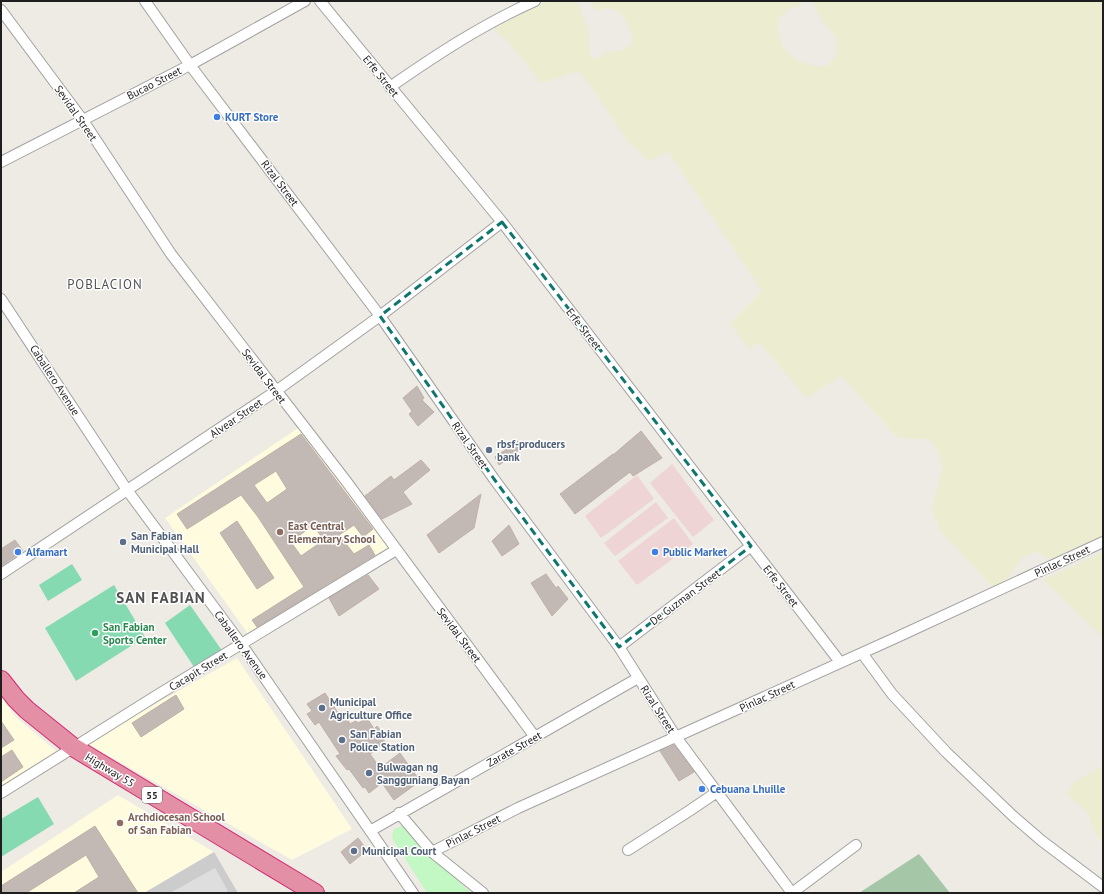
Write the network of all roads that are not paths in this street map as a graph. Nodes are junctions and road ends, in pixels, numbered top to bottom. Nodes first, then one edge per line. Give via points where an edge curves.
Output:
1 (144, 1) edge
2 (305, 1) edge
3 (320, 1) edge
4 (533, 1) edge
5 (1, 10) edge
6 (190, 65) junction
7 (390, 87) junction
8 (82, 119) junction
9 (1, 162) edge
10 (502, 222) junction
11 (1, 299) edge
12 (380, 316) junction
13 (276, 391) junction
14 (127, 490) junction
15 (1103, 542) edge
16 (751, 546) junction
17 (396, 550) junction
18 (1, 574) edge
19 (242, 644) junction
20 (619, 647) junction
21 (862, 653) junction
22 (840, 662) junction
23 (638, 678) junction
24 (1, 680) edge
25 (535, 737) junction
26 (676, 737) junction
27 (73, 748) junction
28 (717, 792) junction
29 (1, 793) edge
30 (398, 813) junction
31 (370, 830) junction
32 (856, 845) dead end
33 (628, 850) dead end
34 (432, 852) junction
35 (1103, 887) edge
36 (315, 893) edge
37 (413, 893) edge
38 (483, 893) edge
39 (792, 893) edge

1 - 6 street, Rizal Street
2 - 6 street, Bucao Street
3 - 7 street, Erfe Street
4 - 7 street via 438,54
5 - 8 street, Sevidal Street
6 - 8 street, Bucao Street
6 - 12 street, Rizal Street
7 - 10 street, Erfe Street
8 - 9 street, Bucao Street
8 - 13 street, Sevidal Street via 171,254
10 - 12 street, Alvear Street
10 - 16 street, Erfe Street
11 - 14 street, Caballero Avenue
12 - 13 street, Alvear Street
12 - 20 street, Rizal Street via 494,479
13 - 14 street, Alvear Street
13 - 17 street, Sevidal Street
14 - 18 street, Alvear Street
14 - 19 street, Caballero Avenue
15 - 21 street, Pinlac Street
16 - 20 street, De Guzman Street
16 - 22 street, Erfe Street
17 - 19 street, Cacapit Street
17 - 25 street, Sevidal Street
19 - 27 street, Cacapit Street
19 - 31 street, Caballero Avenue
20 - 23 street, Rizal Street
21 - 22 street, Pinlac Street
21 - 35 street via 892,694 946,752 1030,831
22 - 26 street, Pinlac Street
23 - 25 street, Zarate Street
23 - 26 street, Rizal Street
24 - 27 highway, Highway 55 / 55 via 27,710
25 - 30 street, Zarate Street
26 - 28 street, Rizal Street
26 - 34 street, Pinlac Street via 518,808
27 - 29 street, Cacapit Street
27 - 36 highway, Highway 55 / 55
28 - 33 street
28 - 39 street, Rizal Street
30 - 31 street, Zarate Street
30 - 34 street
31 - 37 street, Caballero Avenue
32 - 39 street
34 - 38 street

